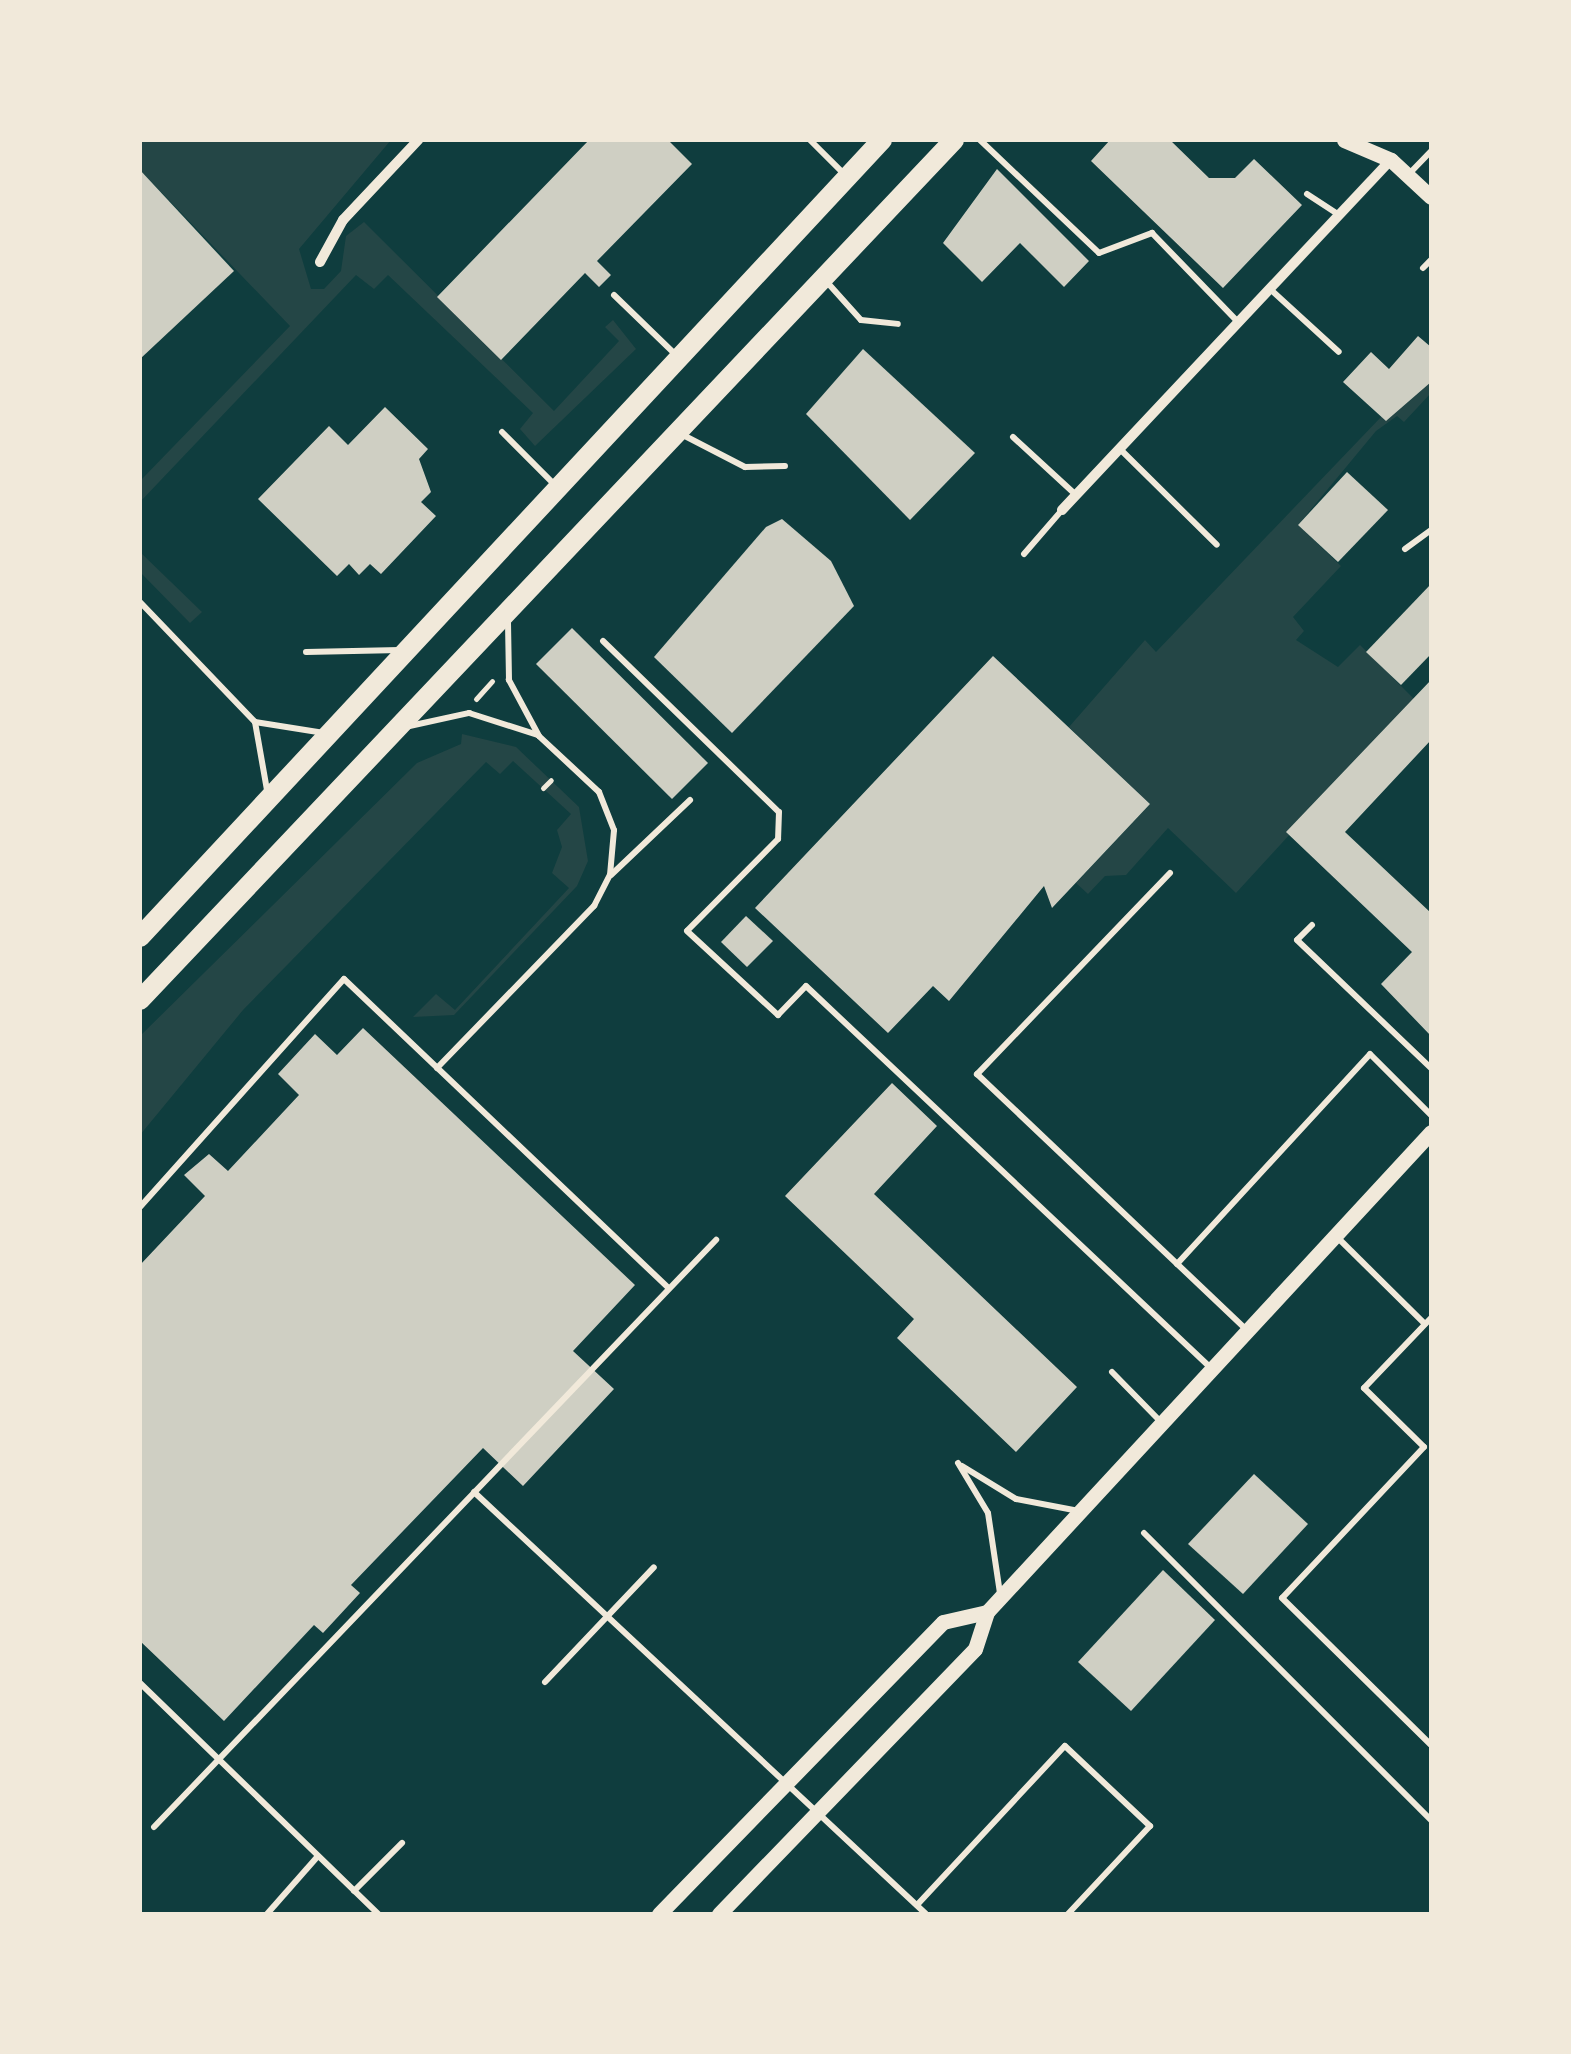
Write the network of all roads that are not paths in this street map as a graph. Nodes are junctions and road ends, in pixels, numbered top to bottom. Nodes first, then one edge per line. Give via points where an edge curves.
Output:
1 (418, 140) edge
2 (810, 140) edge
3 (882, 140) edge
4 (954, 140) edge
5 (980, 140) edge
6 (1344, 140) edge
7 (1380, 140) edge
8 (1431, 150) edge
9 (1391, 160) junction
10 (1408, 176) junction
11 (848, 177) junction
12 (1306, 194) dead end
13 (1431, 197) edge
14 (1340, 215) junction
15 (1431, 260) edge
16 (320, 262) dead end
17 (1423, 268) dead end
18 (822, 277) junction
19 (1270, 289) junction
20 (614, 295) dead end
21 (1239, 322) junction
22 (898, 324) dead end
23 (1339, 352) dead end
24 (678, 357) junction
25 (502, 432) dead end
26 (675, 432) junction
27 (1012, 437) dead end
28 (1120, 449) junction
29 (785, 466) dead end
30 (556, 486) junction
31 (1076, 496) junction
32 (1062, 510) joint
33 (1431, 530) edge
34 (1217, 544) dead end
35 (1406, 549) dead end
36 (1024, 554) dead end
37 (140, 602) edge
38 (508, 609) junction
39 (604, 641) dead end
40 (402, 650) junction
41 (306, 652) dead end
42 (255, 722) junction
43 (394, 730) junction
44 (325, 733) junction
45 (540, 736) junction
46 (267, 796) junction
47 (690, 800) dead end
48 (1170, 873) dead end
49 (610, 876) junction
50 (1312, 925) dead end
51 (140, 937) edge
52 (140, 1000) edge
53 (437, 1068) junction
54 (1431, 1068) edge
55 (1431, 1115) edge
56 (1431, 1132) edge
57 (140, 1208) edge
58 (1335, 1236) junction
59 (716, 1240) dead end
60 (1178, 1264) junction
61 (669, 1288) junction
62 (1428, 1321) edge
63 (1248, 1330) junction
64 (1212, 1369) junction
65 (1112, 1372) dead end
66 (1162, 1423) junction
67 (474, 1492) junction
68 (1081, 1511) junction
69 (1144, 1532) dead end
70 (654, 1568) dead end
71 (1000, 1598) junction
72 (987, 1612) junction
73 (608, 1616) junction
74 (545, 1682) dead end
75 (140, 1684) edge
76 (1431, 1745) edge
77 (219, 1760) junction
78 (785, 1782) junction
79 (818, 1813) junction
80 (1431, 1820) edge
81 (154, 1827) dead end
82 (402, 1842) dead end
83 (318, 1856) junction
84 (354, 1891) junction
85 (917, 1906) junction
86 (267, 1914) edge
87 (378, 1914) edge
88 (659, 1914) edge
89 (718, 1914) edge
90 (926, 1914) edge
91 (1068, 1914) edge

1 - 16 street via 343,220
2 - 11 lane
3 - 11 main road
4 - 18 main road
5 - 21 lane via 1099,253 1152,233
6 - 9 street
7 - 9 street
8 - 10 lane
9 - 10 street
9 - 14 street
10 - 13 street
11 - 24 main road
12 - 14 lane
14 - 19 street
15 - 17 lane
18 - 22 lane via 861,320
18 - 26 main road
19 - 21 street
19 - 23 lane
20 - 24 lane
21 - 28 street
24 - 30 main road
25 - 30 lane
26 - 29 lane via 745,467
26 - 38 main road
27 - 31 lane
28 - 31 street
28 - 34 lane
30 - 40 main road
31 - 32 street
32 - 36 lane
33 - 35 lane
37 - 42 lane
38 - 43 main road
38 - 45 lane via 510,680
39 - 64 lane via 779,812 778,839 687,932 778,1015 806,986
40 - 41 lane
40 - 44 main road
42 - 44 lane
42 - 46 lane
43 - 45 lane via 469,714
43 - 52 main road
44 - 46 main road
45 - 49 lane via 599,792 614,830
46 - 51 main road
47 - 49 lane
48 - 60 lane via 976,1074
49 - 53 lane via 594,906
50 - 54 lane via 1296,940
53 - 57 lane via 344,979
53 - 61 lane
55 - 60 lane via 1370,1054
56 - 58 street
58 - 62 lane
58 - 63 street
59 - 61 lane
60 - 63 lane
61 - 67 lane
62 - 76 lane via 1364,1388 1424,1447 1282,1598
63 - 64 street
64 - 66 street
65 - 66 lane
66 - 68 street
67 - 73 lane
67 - 77 lane
68 - 71 street
68 - 71 lane via 1016,1499 958,1463 988,1513
69 - 80 lane
70 - 73 lane
71 - 72 street
72 - 78 street via 943,1622
72 - 79 street via 975,1649
73 - 74 lane
73 - 78 lane
75 - 77 lane
77 - 81 lane
77 - 83 lane
78 - 79 lane
78 - 88 street
79 - 85 lane
79 - 89 street
82 - 84 lane
83 - 84 lane
83 - 86 lane
84 - 87 lane
85 - 90 lane
85 - 91 lane via 1065,1746 1150,1826

